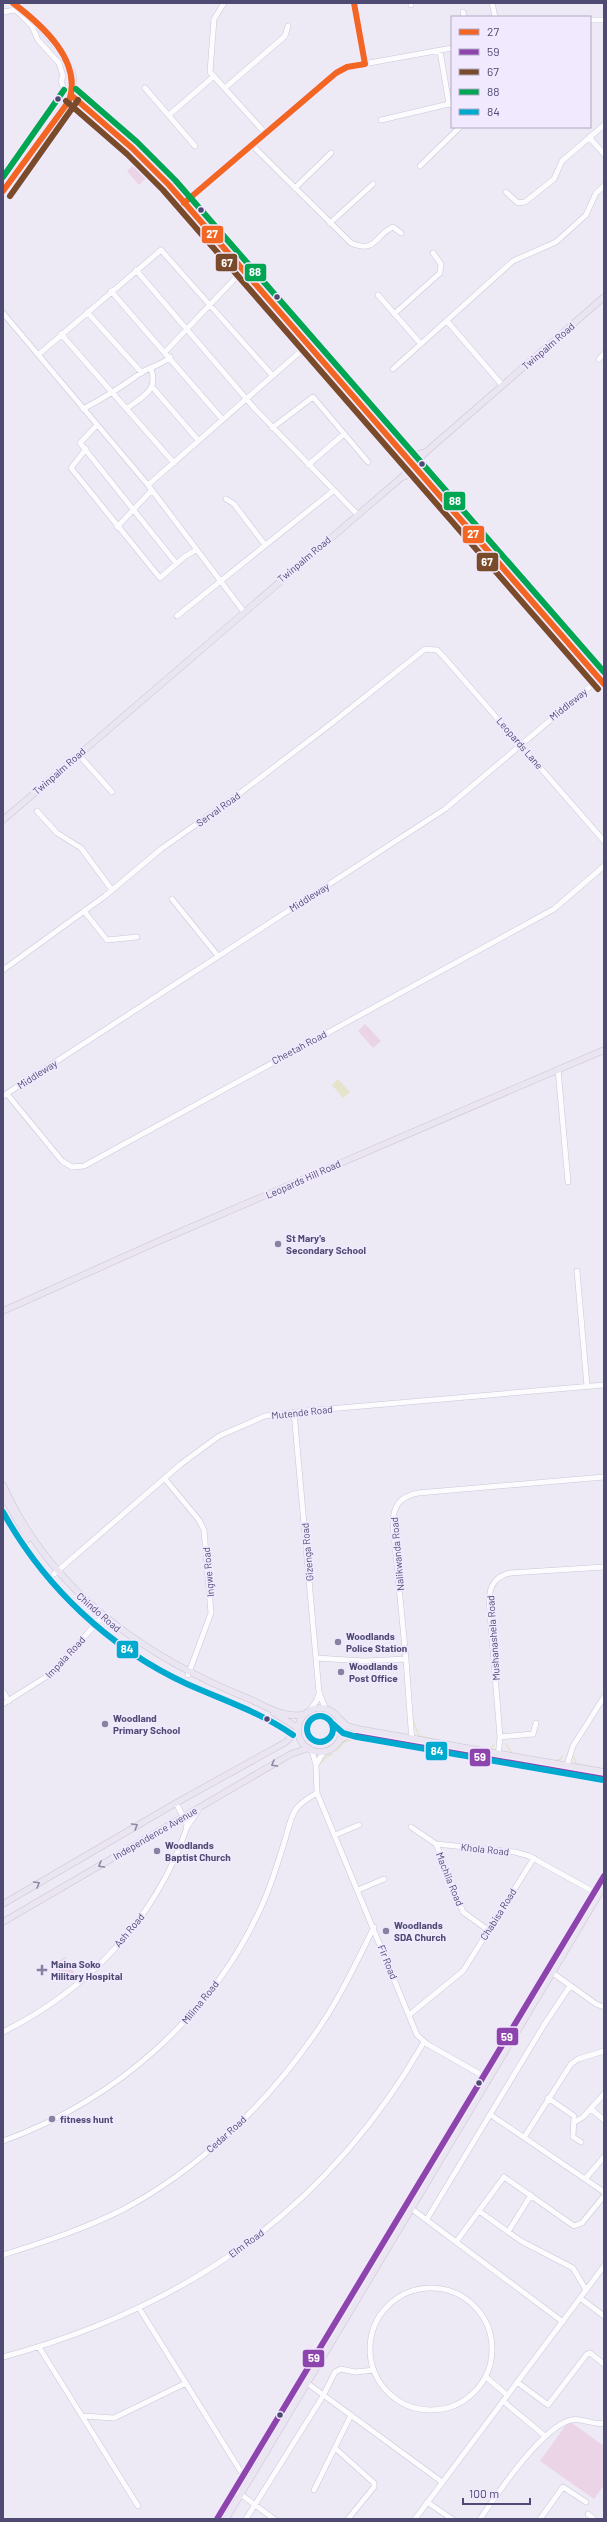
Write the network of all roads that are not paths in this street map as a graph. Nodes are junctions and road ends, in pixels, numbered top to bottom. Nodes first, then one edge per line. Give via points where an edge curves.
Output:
1 (13, 3) edge
2 (224, 3) edge
3 (354, 3) edge
4 (492, 3) edge
5 (3, 12) edge
6 (495, 16) edge
7 (591, 20) edge
8 (604, 20) edge
9 (288, 26) dead end
10 (451, 48) edge
11 (440, 50) junction
12 (365, 64) junction
13 (213, 77) junction
14 (145, 88) dead end
15 (225, 88) junction
16 (71, 95) junction
17 (450, 105) edge
18 (52, 112) dead end
19 (169, 115) junction
20 (381, 120) dead end
21 (604, 125) edge
22 (459, 128) edge
23 (266, 134) junction
24 (589, 137) junction
25 (252, 145) junction
26 (195, 146) dead end
27 (331, 153) dead end
28 (604, 154) edge
29 (420, 166) dead end
30 (373, 184) dead end
31 (604, 186) edge
32 (295, 188) junction
33 (3, 191) edge
34 (506, 192) dead end
35 (184, 203) junction
36 (330, 223) junction
37 (401, 233) dead end
38 (433, 254) dead end
39 (136, 270) junction
40 (243, 270) junction
41 (111, 291) junction
42 (378, 295) dead end
43 (604, 297) edge
44 (208, 304) junction
45 (87, 312) junction
46 (3, 313) edge
47 (394, 314) junction
48 (447, 321) junction
49 (187, 329) junction
50 (62, 334) junction
51 (309, 344) junction
52 (421, 344) junction
53 (164, 352) junction
54 (604, 354) edge
55 (38, 355) junction
56 (170, 357) junction
57 (599, 359) dead end
58 (151, 369) junction
59 (393, 369) dead end
60 (142, 372) junction
61 (272, 374) junction
62 (502, 385) junction
63 (153, 388) junction
64 (114, 393) junction
65 (246, 397) junction
66 (83, 409) junction
67 (127, 409) junction
68 (222, 419) junction
69 (96, 425) junction
70 (272, 428) junction
71 (344, 434) junction
72 (198, 440) junction
73 (86, 450) junction
74 (404, 452) junction
75 (426, 452) junction
76 (368, 462) dead end
77 (174, 463) junction
78 (308, 465) junction
79 (414, 465) junction
80 (424, 476) junction
81 (402, 477) junction
82 (150, 488) junction
83 (333, 491) junction
84 (226, 499) dead end
85 (134, 511) junction
86 (358, 514) junction
87 (117, 527) junction
88 (265, 545) junction
89 (196, 550) junction
90 (176, 563) junction
91 (220, 581) junction
92 (244, 612) junction
93 (177, 616) dead end
94 (432, 648) joint
95 (599, 679) junction
96 (604, 684) edge
97 (521, 745) junction
98 (79, 754) junction
99 (112, 792) dead end
100 (37, 811) dead end
101 (3, 820) edge
102 (604, 841) edge
103 (604, 866) edge
104 (112, 890) junction
105 (172, 899) dead end
106 (84, 911) junction
107 (137, 937) dead end
108 (218, 956) junction
109 (3, 970) edge
110 (604, 1050) edge
111 (558, 1069) junction
112 (5, 1095) edge
113 (568, 1182) dead end
114 (577, 1271) dead end
115 (3, 1311) edge
116 (604, 1385) edge
117 (587, 1386) junction
118 (294, 1412) junction
119 (604, 1477) edge
120 (165, 1478) junction
121 (3, 1485) edge
122 (3, 1495) edge
123 (604, 1567) edge
124 (56, 1572) junction
125 (102, 1617) junction
126 (316, 1658) junction
127 (406, 1659) junction
128 (188, 1673) junction
129 (3, 1692) edge
130 (319, 1692) junction
131 (604, 1697) edge
132 (8, 1701) junction
133 (3, 1704) edge
134 (325, 1708) junction
135 (310, 1710) junction
136 (304, 1714) junction
137 (339, 1718) junction
138 (536, 1723) dead end
139 (298, 1729) junction
140 (500, 1738) junction
141 (340, 1740) junction
142 (412, 1742) junction
143 (310, 1749) junction
144 (324, 1751) junction
145 (498, 1758) junction
146 (316, 1765) junction
147 (566, 1768) junction
148 (604, 1772) edge
149 (604, 1779) edge
150 (317, 1793) junction
151 (176, 1803) junction
152 (201, 1806) junction
153 (183, 1816) junction
154 (359, 1825) dead end
155 (411, 1827) dead end
156 (186, 1830) junction
157 (335, 1836) junction
158 (436, 1844) junction
159 (534, 1858) junction
160 (604, 1876) edge
161 (384, 1879) dead end
162 (604, 1886) edge
163 (358, 1890) junction
164 (594, 1892) junction
165 (3, 1904) edge
166 (3, 1922) edge
167 (374, 1927) junction
168 (488, 1930) junction
169 (550, 1971) junction
170 (570, 1986) junction
171 (604, 2007) edge
172 (409, 2015) junction
173 (3, 2032) edge
174 (424, 2042) junction
175 (604, 2051) edge
176 (487, 2078) junction
177 (604, 2094) edge
178 (548, 2098) junction
179 (591, 2109) junction
180 (491, 2114) junction
181 (604, 2120) edge
182 (574, 2122) junction
183 (525, 2136) junction
184 (3, 2141) edge
185 (581, 2142) dead end
186 (604, 2157) edge
187 (586, 2178) junction
188 (604, 2192) edge
189 (531, 2195) junction
190 (604, 2196) edge
191 (412, 2209) junction
192 (479, 2210) junction
193 (427, 2219) junction
194 (508, 2232) junction
195 (456, 2242) junction
196 (3, 2255) edge
197 (604, 2266) edge
198 (586, 2290) junction
199 (580, 2298) junction
200 (139, 2308) junction
201 (604, 2316) edge
202 (563, 2322) junction
203 (39, 2347) junction
204 (3, 2357) edge
205 (604, 2364) edge
206 (374, 2370) junction
207 (486, 2377) junction
208 (517, 2382) junction
209 (186, 2383) junction
210 (307, 2383) junction
211 (507, 2395) junction
212 (323, 2396) junction
213 (503, 2401) junction
214 (351, 2415) junction
215 (82, 2416) junction
216 (604, 2423) edge
217 (545, 2436) junction
218 (335, 2448) junction
219 (243, 2475) junction
220 (442, 2482) junction
221 (235, 2490) junction
222 (314, 2490) dead end
223 (240, 2494) junction
224 (427, 2502) junction
225 (586, 2502) dead end
226 (254, 2504) junction
227 (138, 2506) dead end
228 (588, 2514) dead end
229 (217, 2519) edge
230 (226, 2519) edge
231 (246, 2519) edge
232 (274, 2519) edge
233 (348, 2519) edge
234 (415, 2519) edge
235 (452, 2519) edge
236 (480, 2519) edge
237 (540, 2519) edge
238 (594, 2519) edge

1 - 16 main road via 33,19 67,62 73,77
2 - 13 street via 214,19 209,63
3 - 12 street
4 - 6 street
5 - 18 street via 16,10 32,26 38,40 58,63 63,76 61,81 64,90 61,100
7 - 8 street
9 - 15 street via 285,36
10 - 11 street
11 - 12 street
11 - 17 street
12 - 23 street via 347,67 336,73
13 - 15 street
13 - 19 street
14 - 19 street
15 - 23 street
16 - 33 main road
16 - 35 main road via 132,148
17 - 20 street
19 - 26 street
21 - 24 street
22 - 29 street
23 - 25 street
24 - 28 street
24 - 34 street via 562,161 554,179 525,202 518,203
25 - 32 street
25 - 35 street
27 - 32 street
30 - 36 street
31 - 48 street via 596,193 586,216 556,242 513,261
32 - 36 street
35 - 40 main road
36 - 37 street via 358,246 378,241 390,228
38 - 47 street via 441,264 440,273
39 - 41 street
39 - 44 street via 157,251 162,251
39 - 49 street
40 - 44 street
40 - 51 main road
41 - 45 street
41 - 53 street
42 - 47 street
43 - 62 main road, Twinpalm Road
44 - 49 street
44 - 61 street
45 - 50 street
45 - 60 street
46 - 55 street
47 - 52 street
48 - 52 street
48 - 62 street
49 - 53 street
49 - 65 street
50 - 55 street
50 - 64 street
51 - 61 street
51 - 74 main road
52 - 59 street
53 - 56 street
54 - 57 street
55 - 66 street
56 - 58 street
56 - 68 street
58 - 60 street
58 - 63 street via 155,381
60 - 64 street
61 - 65 street
62 - 75 main road, Twinpalm Road
63 - 67 street
63 - 72 street
64 - 66 street
64 - 67 street
65 - 68 street
65 - 70 street
66 - 69 street
67 - 77 street
68 - 72 street
69 - 73 street via 80,441
69 - 82 street
70 - 71 street via 312,397
70 - 78 street
71 - 76 street
71 - 78 street
72 - 77 street
73 - 85 street
73 - 87 street via 71,468
74 - 75 main road via 415,455
74 - 79 main road
75 - 79 main road, Twinpalm Road
77 - 82 street
78 - 83 street
79 - 80 main road
79 - 81 main road, Twinpalm Road
80 - 81 main road via 413,474
80 - 95 main road
81 - 86 main road, Twinpalm Road
82 - 85 street
82 - 89 street
83 - 86 street
83 - 88 street
84 - 88 street via 234,504
85 - 87 street
85 - 90 street
86 - 92 main road, Twinpalm Road
87 - 90 street via 160,578
88 - 91 street
89 - 90 street
89 - 91 street
91 - 92 street
91 - 93 street
92 - 98 main road, Twinpalm Road
94 - 97 street, Leopards Lane via 443,656
94 - 104 street, Serval Road via 417,654 363,699 235,797 161,849
95 - 96 main road
95 - 97 street, Middleway
97 - 102 street, Leopards Lane
97 - 108 street, Middleway via 445,809
98 - 99 street
98 - 101 main road, Twinpalm Road
100 - 104 street via 57,832 81,848
103 - 112 street, Cheetah Road via 548,912 84,1166 72,1167 62,1161
104 - 106 street, Serval Road
105 - 108 street
106 - 107 street via 106,940
106 - 109 street, Serval Road
108 - 112 street, Middleway
110 - 111 main road, Leopards Hill Road
111 - 113 street
111 - 115 main road, Leopards Hill Road
114 - 117 street
116 - 117 street, Mutende Road
117 - 118 street, Mutende Road
118 - 120 street, Mutende Road via 250,1421 219,1436
118 - 126 street, Gizenga Road
119 - 127 street, Nalikwanda Road via 418,1493 401,1499 396,1504 393,1524
120 - 124 street, Mutende Road
120 - 128 street, Ingwe Road via 204,1530 211,1613
121 - 124 main road, Chindo Road via 28,1530
122 - 124 main road, Chindo Road via 23,1532
123 - 140 street, Mushanashela Road via 510,1572 493,1582 489,1600
124 - 125 main road, Chindo Road
125 - 128 main road, Chindo Road via 143,1650
125 - 132 street, Impala Road via 52,1673
126 - 127 street via 364,1661
126 - 130 street, Gizenga Road
127 - 142 street, Nalikwanda Road
128 - 136 main road, Chindo Road via 291,1716
128 - 139 main road, Chindo Road via 277,1714
129 - 132 street
130 - 134 street, Gizenga Road
130 - 135 street
131 - 147 street via 573,1746
132 - 133 street, Impala Road
134 - 135 main road
134 - 137 main road
135 - 136 main road
136 - 139 main road
137 - 141 main road via 342,1732
137 - 142 main road via 350,1727
138 - 140 street via 533,1734
139 - 143 main road via 302,1742
139 - 151 main road, Independence Avenue via 286,1742
140 - 145 street, Mushanashela Road
141 - 142 main road via 356,1736
141 - 144 main road
142 - 145 main road
143 - 144 main road
143 - 146 street, Fir Road
143 -> 152 main road, Independence Avenue via 291,1754
144 - 146 street
145 - 147 main road
146 - 150 street, Fir Road
147 - 148 main road
147 - 149 main road
150 - 157 street, Fir Road
150 - 184 street, Milima Road via 295,1810 268,1890 244,1941 223,1974 183,2025 125,2076 84,2103
151 - 153 street
165 -> 151 main road, Independence Avenue
152 - 153 main road, Independence Avenue
152 - 156 street, Ash Road
153 - 156 street via 187,1824
153 -> 166 main road, Independence Avenue
154 - 157 street
155 - 158 street, Machila Road
156 - 173 street, Ash Road via 168,1873 148,1908 102,1963 62,1997
157 - 163 street, Fir Road
158 - 159 street, Khola Road via 515,1852
158 - 168 street, Machila Road via 463,1912
159 - 164 street
159 - 168 street, Chabisa Road
160 - 164 main road
161 - 163 street
162 - 169 main road
163 - 167 street, Fir Road
164 - 169 main road
167 - 172 street, Fir Road
167 - 196 street, Cedar Road via 340,1993 312,2039 267,2093 222,2139 172,2178 123,2209 59,2237
168 - 172 street, Chabisa Road via 463,1971
169 - 170 street
169 - 176 main road
170 - 171 street
170 - 180 street
172 - 174 street, Fir Road via 417,2035
174 - 176 street, Fir Road
174 - 200 street, Elm Road via 403,2078 368,2125 308,2193 275,2222 206,2272
175 - 178 street via 578,2059 571,2064
176 - 191 main road
176 - 219 main road
177 - 179 street
178 - 182 street via 574,2116
178 - 183 street
179 - 181 street
179 - 182 street
180 - 183 street
180 - 193 street
182 - 185 street via 573,2137
183 - 187 street
186 - 187 street
187 - 188 street
189 - 190 street via 574,2226 586,2219
189 - 192 street via 504,2177
189 - 194 street
191 - 193 street
191 - 210 main road
192 - 194 street
192 - 195 street
193 - 195 street
194 - 198 street via 572,2268
195 - 202 street
197 - 198 street
198 - 199 street
199 - 201 street
199 - 202 street
200 - 203 street, Elm Road
200 - 209 street
202 - 208 street
203 - 204 street, Elm Road
203 - 215 street
205 - 208 street via 590,2353 587,2354 548,2405
206 - 207 street via 383,2386 396,2400 413,2408 432,2410 451,2407 468,2398
206 - 207 street via 371,2354 372,2337 378,2321 387,2308 407,2294 423,2289 440,2289 463,2297 486,2321 492,2349
206 - 212 street via 337,2370
207 - 211 street
208 - 211 street
209 - 215 street via 114,2418
209 - 219 street
210 - 212 street
210 - 223 main road
211 - 213 street
212 - 214 street
212 - 226 street
213 - 217 street
213 - 220 street
214 - 218 street
214 - 220 street
215 - 227 street
216 - 217 street via 570,2420
217 - 236 street via 504,2485
218 - 222 street
218 - 233 street via 374,2482 374,2487
219 - 221 main road
220 - 224 street
221 - 223 street
221 - 229 main road
223 - 226 street
223 - 230 main road
224 - 234 street
224 - 235 street
225 - 237 street via 563,2487
226 - 231 street
226 - 232 street
228 - 238 street

